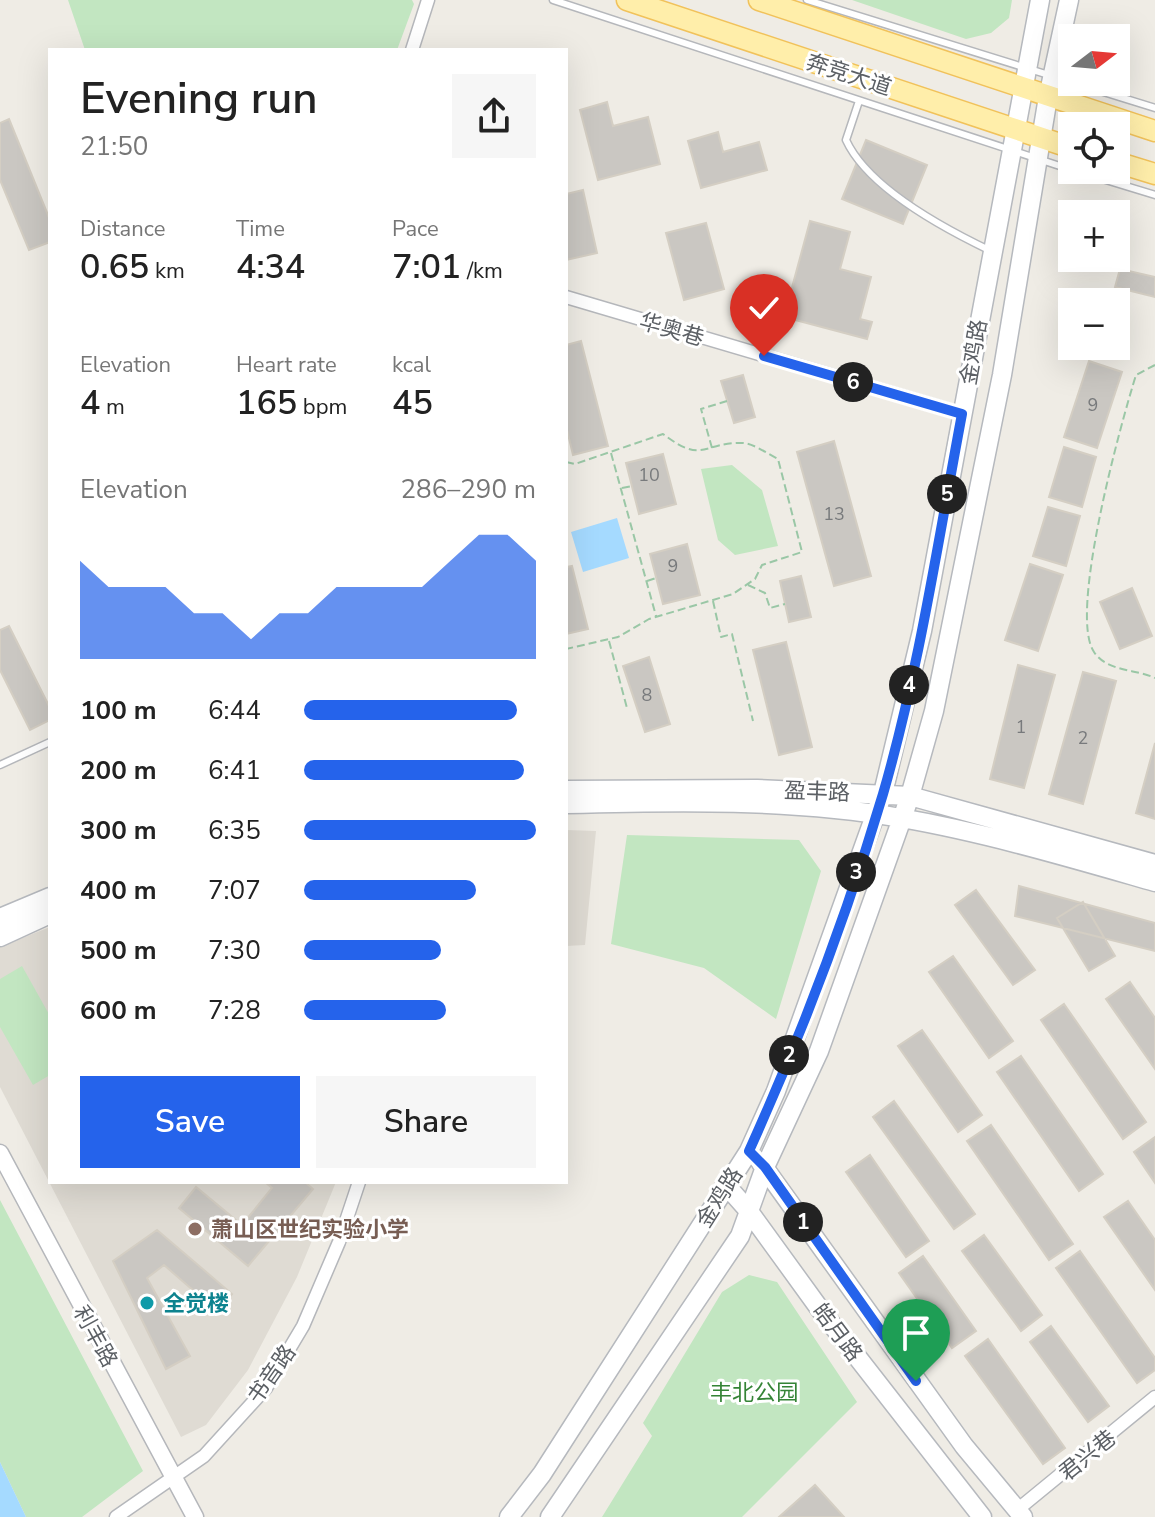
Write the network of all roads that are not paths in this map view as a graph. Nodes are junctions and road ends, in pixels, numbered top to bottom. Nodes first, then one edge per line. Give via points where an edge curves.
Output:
1 (428, 0) edge
2 (553, 0) edge
3 (627, 0) edge
4 (759, 0) edge
5 (807, 0) edge
6 (1040, 0) edge
7 (1069, 0) edge
8 (413, 48) edge
9 (1027, 67) junction
10 (1050, 86) junction
11 (1023, 90) junction
12 (859, 101) junction
13 (1155, 108) edge
14 (1155, 131) edge
15 (1041, 138) junction
16 (1012, 139) junction
17 (1058, 143) edge
18 (1037, 159) junction
19 (1058, 166) edge
20 (1130, 166) edge
21 (1155, 174) edge
22 (1118, 184) edge
23 (1155, 195) edge
24 (991, 251) junction
25 (568, 298) edge
26 (962, 414) junction
27 (48, 743) edge
28 (0, 765) edge
29 (568, 790) edge
30 (883, 793) junction
31 (910, 796) junction
32 (568, 804) edge
33 (875, 814) junction
34 (902, 818) junction
35 (1155, 864) edge
36 (1155, 882) edge
37 (48, 898) edge
38 (48, 915) edge
39 (0, 918) edge
40 (0, 937) edge
41 (749, 1151) junction
42 (0, 1153) edge
43 (765, 1167) junction
44 (358, 1184) edge
45 (725, 1184) junction
46 (748, 1210) junction
47 (1155, 1397) edge
48 (173, 1475) junction
49 (556, 1514) edge
50 (1020, 1514) edge
51 (116, 1517) edge
52 (195, 1517) edge
53 (509, 1517) edge
54 (982, 1517) edge

1 - 8 street
2 - 12 lane
3 - 16 main road, 奔竞大道
4 - 11 main road, 奔竞大道
5 - 9 lane
6 - 9 main road, 金鸡路
7 - 10 main road, 金鸡路
9 - 10 lane
9 - 11 main road, 金鸡路
10 - 11 main road, 奔竞大道
10 - 13 lane
10 - 14 main road, 奔竞大道
10 - 15 main road, 金鸡路
11 - 16 main road, 金鸡路
12 - 16 lane
12 - 24 lane via 846,140 854,157 931,223
15 - 16 main road, 奔竞大道
15 - 17 main road, 奔竞大道
15 - 18 main road, 金鸡路
16 - 18 lane
16 - 24 main road, 金鸡路
18 - 19 lane
18 - 31 main road, 金鸡路 via 1002,375 934,711
20 - 21 main road
22 - 23 lane
24 - 26 main road, 金鸡路
25 - 26 street, 华奥巷
26 - 30 main road, 金鸡路 via 922,631
27 - 28 lane
29 - 30 main road, 盈丰路
30 - 31 main road, 盈丰路
30 - 33 main road, 金鸡路
31 - 34 main road, 金鸡路
31 - 35 main road, 盈丰路
32 - 33 main road, 盈丰路 via 760,804
33 - 34 main road, 盈丰路
33 - 41 main road, 金鸡路 via 776,1091
34 - 36 main road, 盈丰路 via 1042,849
34 - 43 main road, 金鸡路 via 819,1051
37 - 39 main road
38 - 40 main road
41 - 43 main road, 皓月路
41 - 45 main road, 金鸡路
42 - 48 street, 利丰路
43 - 46 main road, 金鸡路
43 - 50 main road, 皓月路 via 946,1422
44 - 48 street, 书音路 via 303,1326 266,1388 204,1456
45 - 46 main road, 皓月路
45 - 53 main road, 金鸡路 via 542,1474
46 - 49 main road, 金鸡路 via 740,1236
46 - 54 main road, 皓月路
47 - 50 street, 君兴巷
48 - 51 street, 书音路
48 - 52 street, 利丰路

